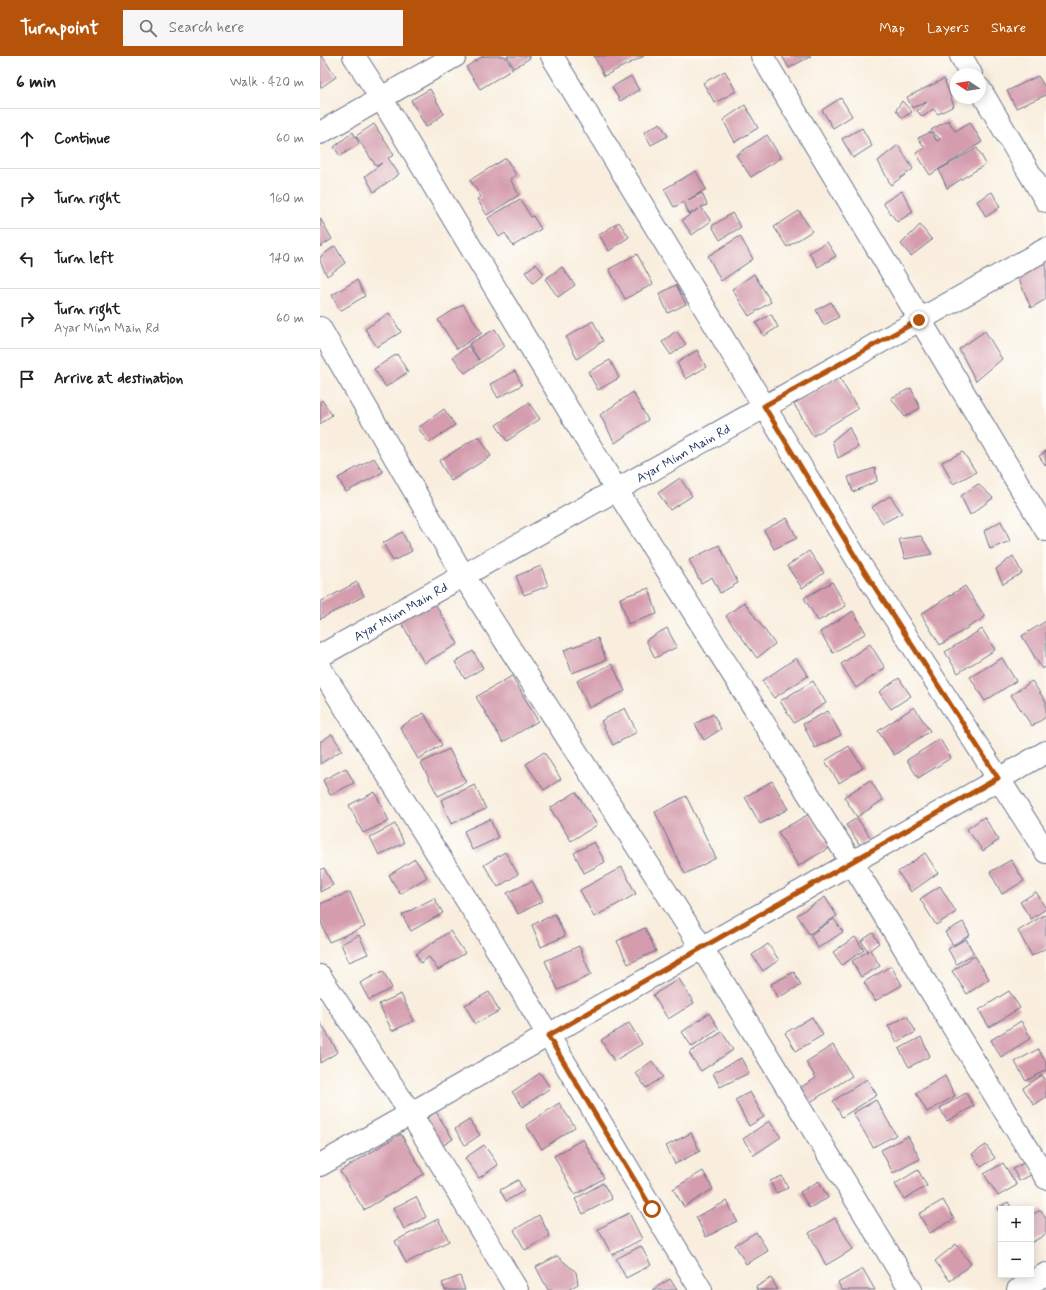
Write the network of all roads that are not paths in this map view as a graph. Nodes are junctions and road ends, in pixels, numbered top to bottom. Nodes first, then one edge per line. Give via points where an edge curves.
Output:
1 (354, 56) edge
2 (455, 56) edge
3 (552, 56) edge
4 (762, 56) edge
5 (961, 56) edge
6 (968, 68) edge
7 (381, 98) junction
8 (986, 99) edge
9 (320, 134) edge
10 (1046, 201) edge
11 (1046, 248) edge
12 (919, 320) junction
13 (320, 328) edge
14 (764, 406) junction
15 (616, 489) junction
16 (1046, 530) edge
17 (463, 576) junction
18 (320, 656) edge
19 (320, 668) edge
20 (1046, 752) edge
21 (998, 778) junction
22 (1046, 852) edge
23 (852, 863) junction
24 (702, 948) junction
25 (320, 976) edge
26 (548, 1036) junction
27 (411, 1114) junction
28 (320, 1165) edge
29 (1046, 1178) edge
30 (1046, 1274) edge
31 (517, 1290) edge
32 (701, 1290) edge
33 (911, 1290) edge
34 (1018, 1290) edge

1 - 7 street
2 - 7 street
3 - 14 street
4 - 12 street
5 - 6 street
7 - 9 street
7 - 15 street
8 - 10 street
11 - 12 street, Ayar Minn Main Rd
12 - 14 street, Ayar Minn Main Rd
12 - 16 street
13 - 17 street
14 - 15 street, Ayar Minn Main Rd
14 - 21 street via 861,566
15 - 17 street, Ayar Minn Main Rd
15 - 23 street
17 - 18 street, Ayar Minn Main Rd
17 - 24 street
19 - 26 street via 478,918
20 - 21 street
21 - 22 street
21 - 23 street
23 - 24 street
23 - 29 street
24 - 26 street
24 - 33 street
25 - 27 street
26 - 27 street
26 - 32 street
27 - 28 street
27 - 31 street
30 - 34 street

